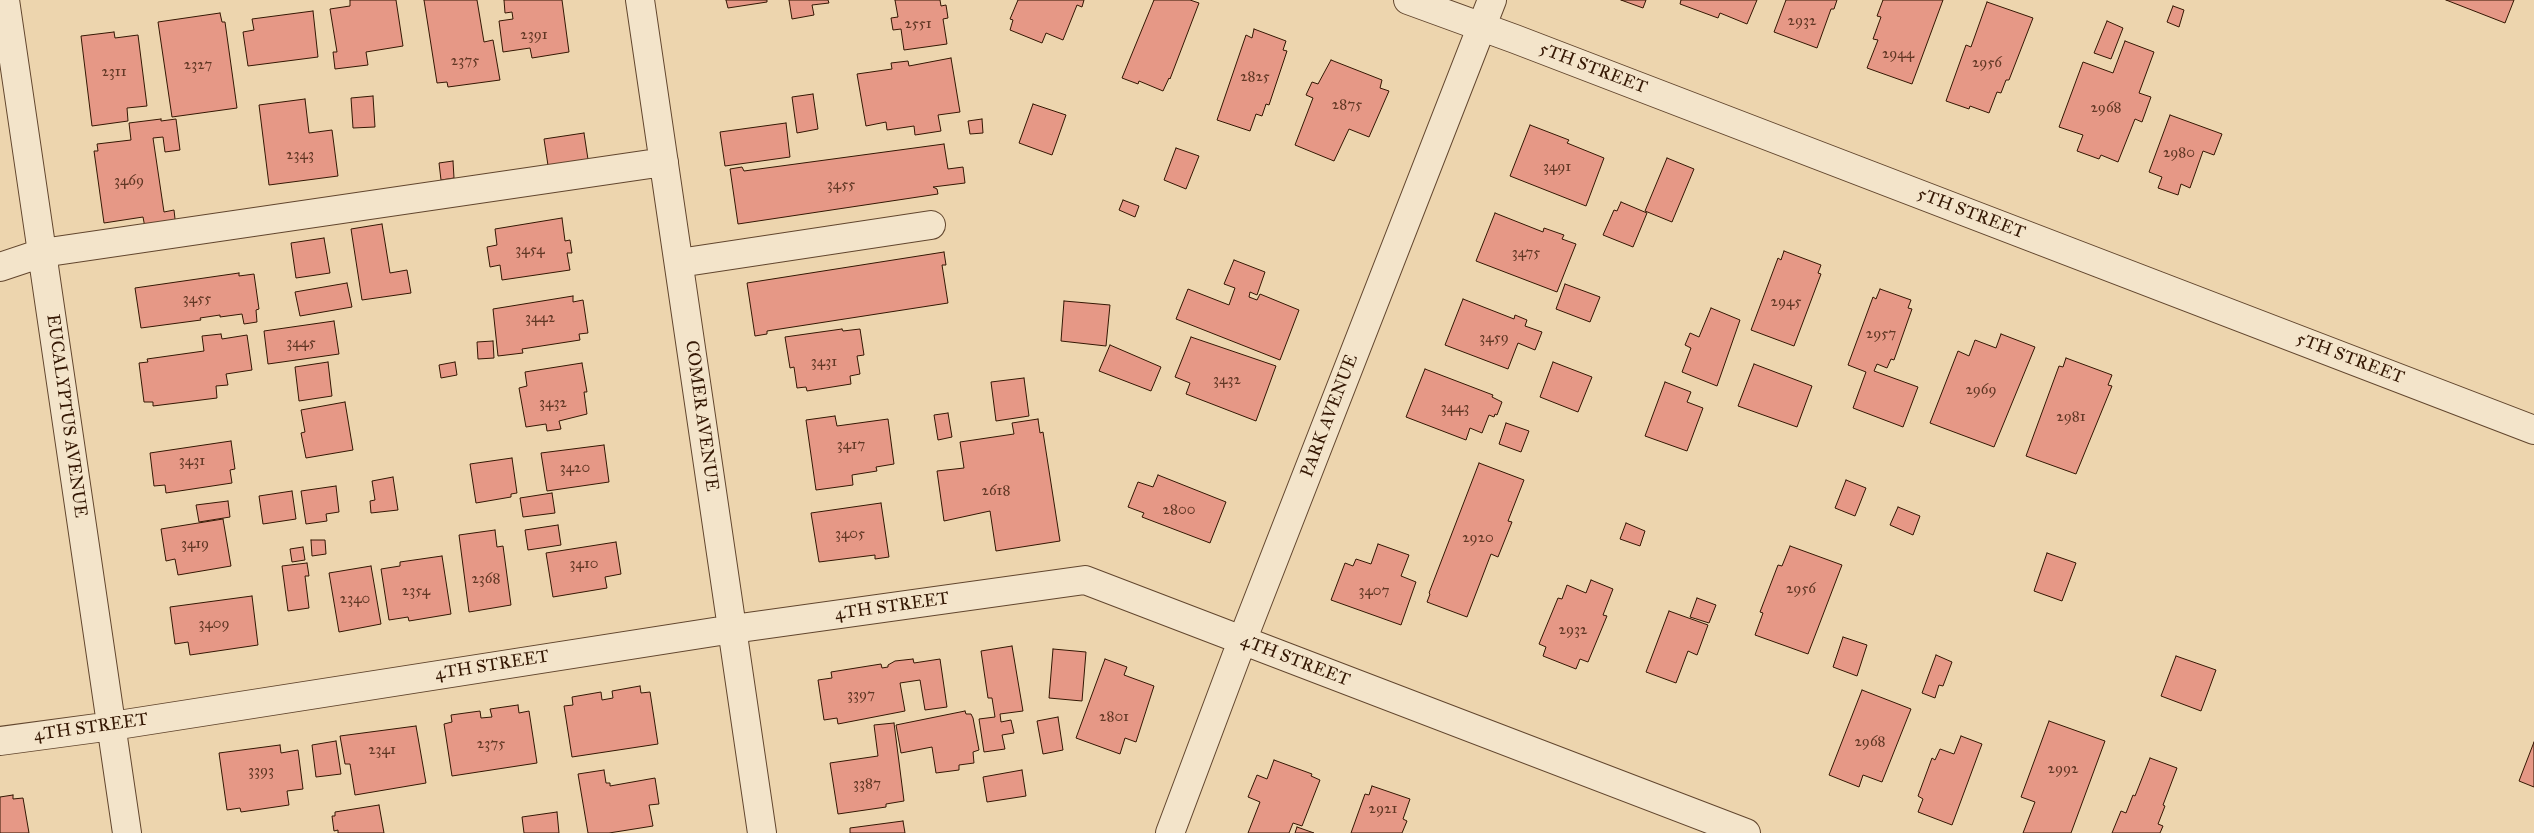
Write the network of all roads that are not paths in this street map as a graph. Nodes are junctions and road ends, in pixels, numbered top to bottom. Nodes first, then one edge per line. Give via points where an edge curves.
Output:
1 (5, 0) edge
2 (640, 0) edge
3 (1408, 0) edge
4 (1492, 0) edge
5 (1482, 26) junction
6 (664, 162) junction
7 (931, 225) dead end
8 (42, 253) junction
9 (679, 263) junction
10 (0, 267) edge
11 (2534, 430) edge
12 (733, 629) junction
13 (1242, 641) junction
14 (112, 726) junction
15 (0, 741) edge
16 (127, 833) edge
17 (762, 833) edge
18 (1170, 833) edge
19 (1746, 833) edge

1 - 8 street, EUCALYPTUS AVENUE
2 - 6 street, COMER AVENUE
3 - 5 street, 5TH STREET
4 - 5 street, PARK AVENUE
5 - 11 street, 5TH STREET
5 - 13 street, PARK AVENUE
6 - 8 street
6 - 9 street, COMER AVENUE
7 - 9 street
8 - 10 street
8 - 14 street, EUCALYPTUS AVENUE
9 - 12 street, COMER AVENUE
12 - 13 street, 4TH STREET via 1085,580
12 - 14 street, 4TH STREET
12 - 17 street, COMER AVENUE
13 - 18 street, PARK AVENUE
13 - 19 street, 4TH STREET
14 - 15 street, 4TH STREET
14 - 16 street, EUCALYPTUS AVENUE

